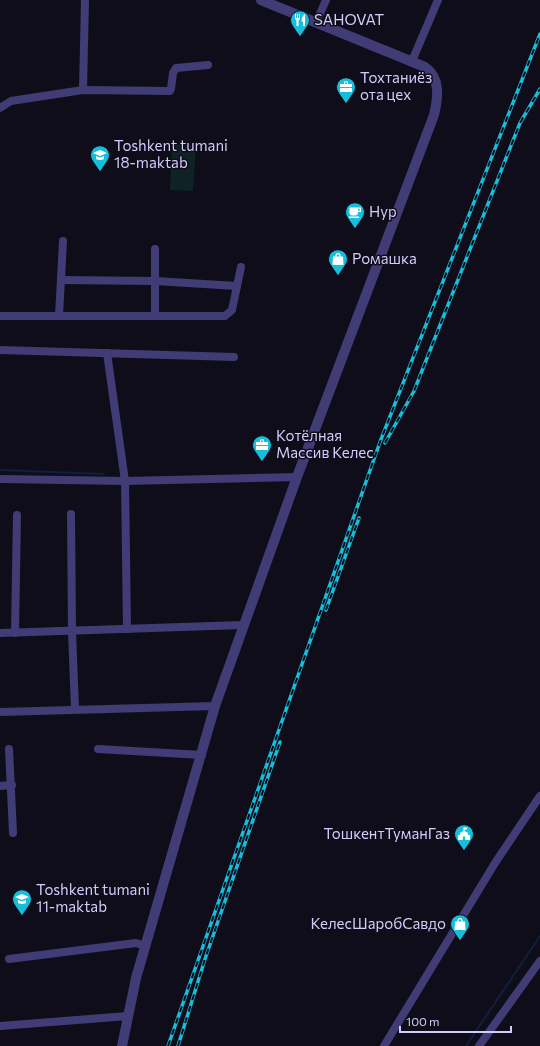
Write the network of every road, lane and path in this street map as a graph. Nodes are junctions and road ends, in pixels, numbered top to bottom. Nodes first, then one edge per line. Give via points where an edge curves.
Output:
1 (86, 0) edge
2 (261, 0) edge
3 (326, 0) edge
4 (438, 0) edge
5 (316, 23) junction
6 (412, 61) junction
7 (208, 65) dead end
8 (83, 90) junction
9 (0, 108) edge
10 (63, 241) dead end
11 (154, 249) dead end
12 (241, 267) dead end
13 (61, 280) junction
14 (155, 281) junction
15 (237, 286) junction
16 (0, 316) edge
17 (59, 316) junction
18 (155, 316) junction
19 (0, 350) edge
20 (107, 353) junction
21 (234, 357) dead end
22 (297, 477) junction
23 (0, 479) edge
24 (126, 481) junction
25 (71, 514) dead end
26 (17, 515) dead end
27 (243, 625) junction
28 (127, 629) junction
29 (72, 631) junction
30 (0, 633) edge
31 (15, 633) junction
32 (215, 706) junction
33 (75, 709) junction
34 (0, 712) edge
35 (9, 749) dead end
36 (98, 749) dead end
37 (202, 755) junction
38 (12, 785) junction
39 (0, 786) edge
40 (540, 796) edge
41 (12, 833) dead end
42 (145, 946) junction
43 (9, 959) dead end
44 (540, 961) edge
45 (128, 1016) junction
46 (0, 1026) edge
47 (122, 1046) edge
48 (384, 1046) edge
49 (479, 1046) edge

1 - 8 street
2 - 5 street
3 - 5 street
4 - 6 street
5 - 6 street
6 - 22 street via 430,71 437,85 434,115
7 - 8 street via 176,68 170,91
8 - 9 street via 11,101
10 - 13 street
11 - 14 street
12 - 15 street
13 - 14 street
13 - 17 street
14 - 15 street
14 - 18 street
15 - 18 street via 232,310 225,316
16 - 17 street
17 - 18 street
19 - 20 street
20 - 21 street
20 - 24 street
22 - 24 street
22 - 27 street
23 - 24 street
24 - 28 street
25 - 29 street
26 - 31 street
27 - 28 street
27 - 32 street
28 - 29 street
29 - 31 street
29 - 33 street
30 - 31 street
32 - 33 street
32 - 37 street
33 - 34 street
35 - 38 street
36 - 37 street
37 - 42 street
38 - 39 street
38 - 41 street
40 - 48 street via 495,863
42 - 43 street via 136,943
42 - 45 street
44 - 49 street
45 - 46 street
45 - 47 street

